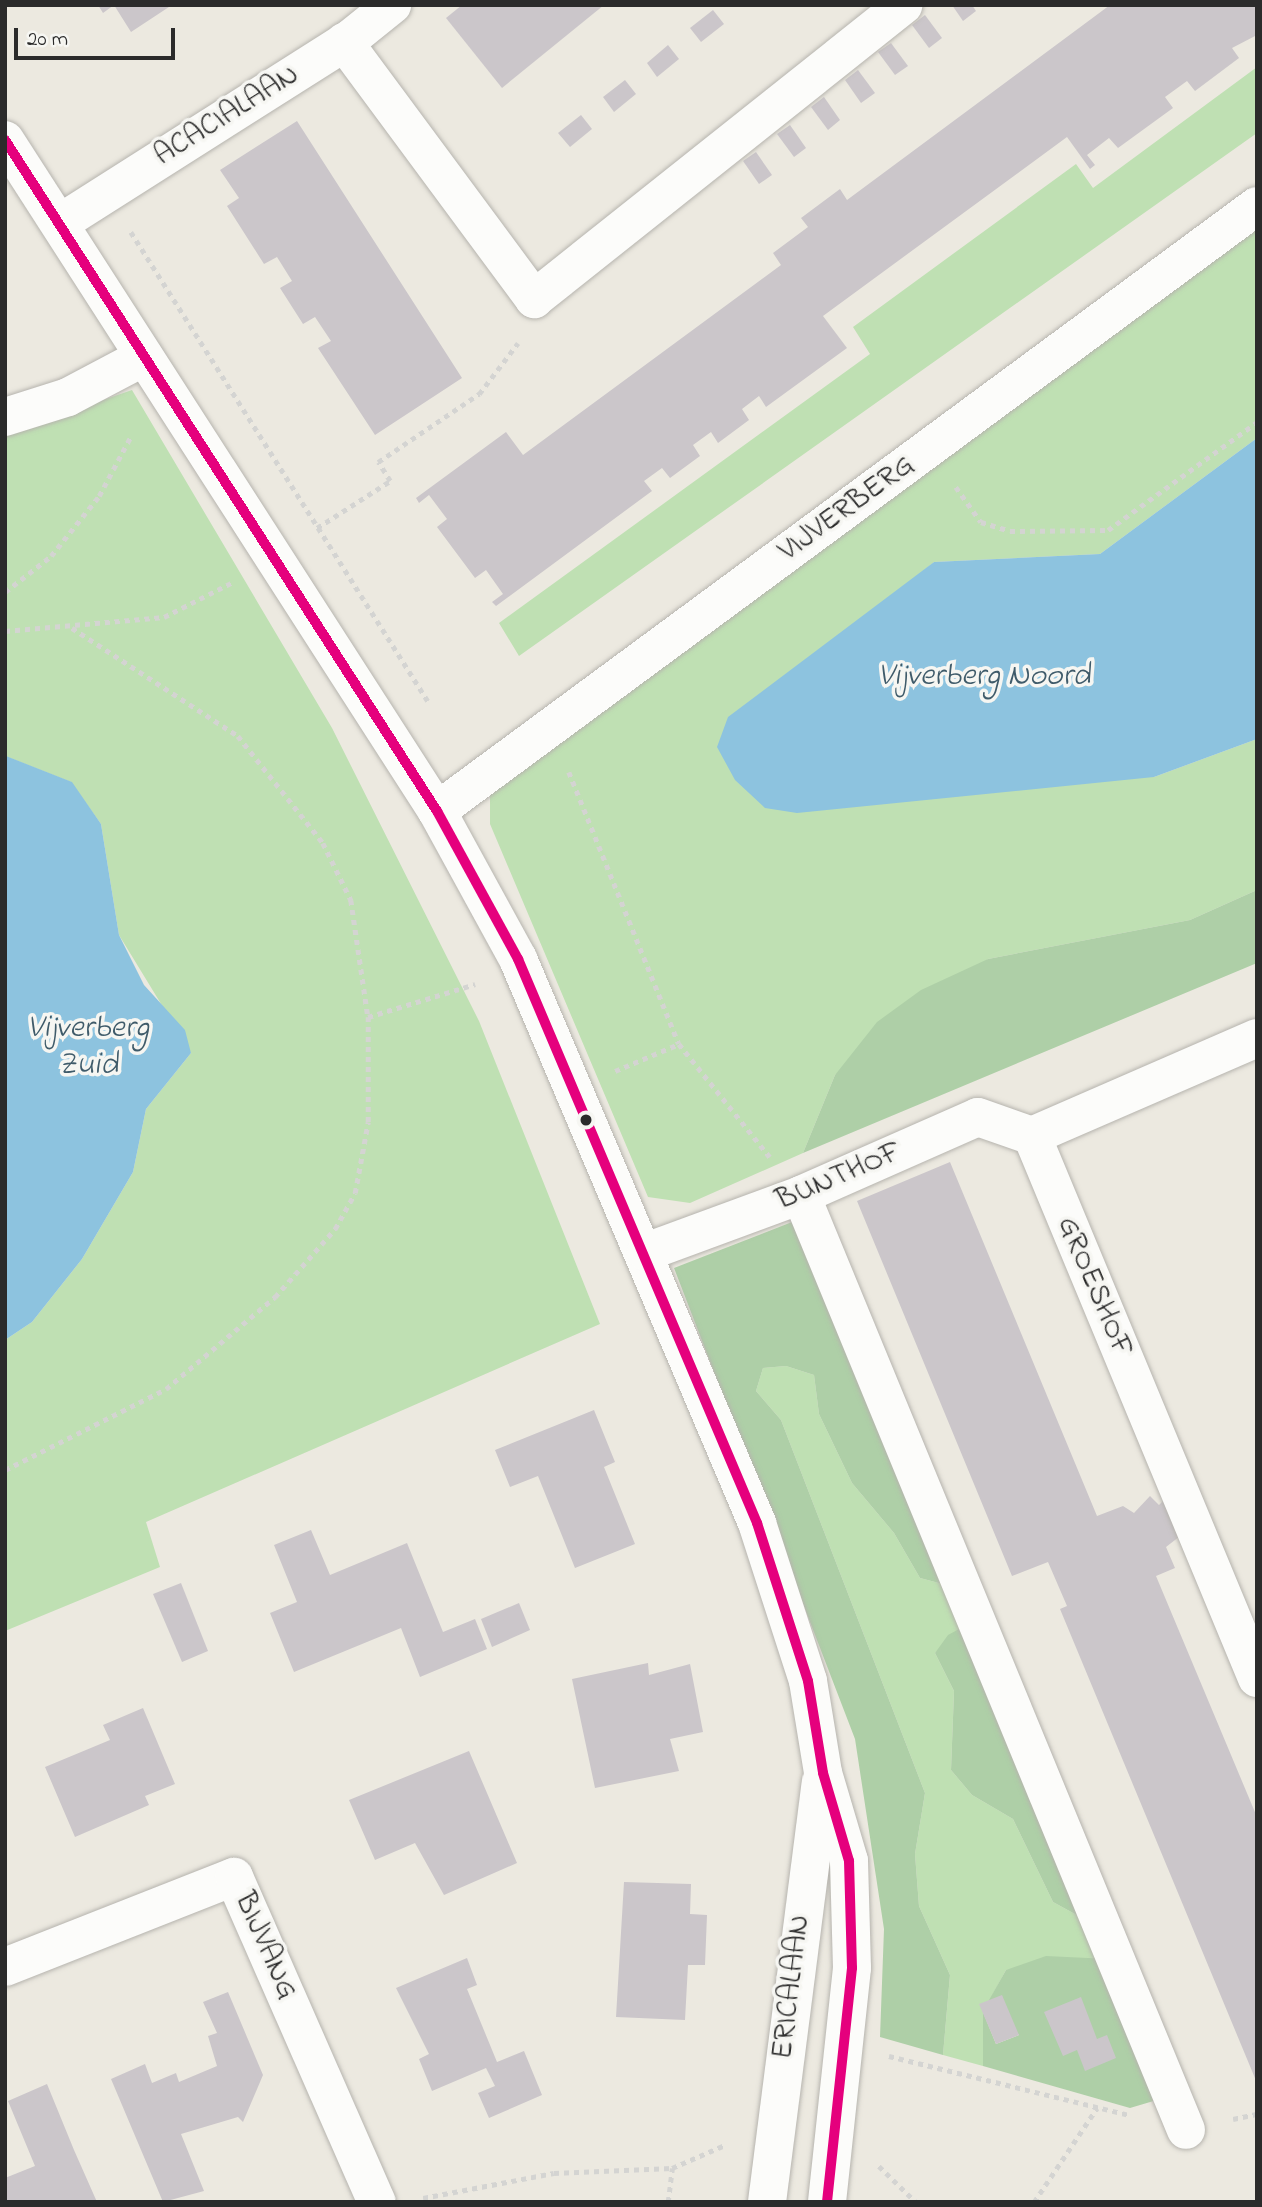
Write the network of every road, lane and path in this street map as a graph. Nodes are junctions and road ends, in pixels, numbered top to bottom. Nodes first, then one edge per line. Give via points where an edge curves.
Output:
1 (392, 5) edge
2 (903, 5) edge
3 (344, 42) junction
4 (5, 140) edge
5 (106, 193) junction
6 (1257, 206) edge
7 (60, 223) junction
8 (534, 299) junction
9 (144, 357) junction
10 (5, 417) edge
11 (1257, 422) edge
12 (130, 438) dead end
13 (953, 482) dead end
14 (318, 527) junction
15 (272, 555) junction
16 (5, 592) edge
17 (72, 628) junction
18 (5, 631) edge
19 (434, 712) dead end
20 (543, 733) junction
21 (437, 811) junction
22 (518, 959) junction
23 (368, 1017) junction
24 (1257, 1038) edge
25 (679, 1044) junction
26 (576, 1087) junction
27 (1032, 1136) junction
28 (801, 1195) junction
29 (646, 1252) junction
30 (5, 1470) edge
31 (1254, 1671) edge
32 (823, 1773) junction
33 (5, 1968) edge
34 (842, 2048) junction
35 (1097, 2108) junction
36 (1257, 2114) edge
37 (1186, 2130) junction
38 (419, 2199) dead end
39 (377, 2202) edge
40 (668, 2202) edge
41 (767, 2202) edge
42 (827, 2202) edge
43 (1034, 2202) edge

1 - 3 street, ACACIALAAN
2 - 8 street
3 - 5 street, ACACIALAAN
3 - 8 street
4 - 7 street, ERICALAAN
5 - 7 street, ACACIALAAN
5 - 14 path
6 - 20 street, VIJVERBERG
7 - 9 street, ERICALAAN
8 - 14 path via 517,346 479,394 378,462 390,481
9 - 10 street via 68,397
9 - 15 street, ERICALAAN
11 - 13 path via 1108,530 1010,531 981,522
12 - 16 path via 99,496 59,546
14 - 15 path
14 - 19 path
15 - 17 path via 164,617
15 - 21 street, ERICALAAN
17 - 18 path
17 - 23 path via 239,736 323,843 351,900
20 - 21 street, VIJVERBERG
20 - 25 path via 579,789
21 - 22 street, ERICALAAN
22 - 23 path via 440,998
22 - 26 street, ERICALAAN
23 - 30 path via 368,1122 355,1193 335,1229 275,1297 166,1389
24 - 27 street
25 - 26 path
25 - 28 path
26 - 29 street, ERICALAAN
27 - 28 street, BUNTHOF via 978,1117
27 - 31 street, GROESHOF
28 - 29 street, BUNTHOF
28 - 37 street
29 - 32 street, ERICALAAN via 757,1523 808,1681
32 - 34 street, ERICALAAN via 849,1861 852,1968
32 - 41 street, ERICALAAN
33 - 39 street, BIJVANG via 234,1877
34 - 35 path
34 - 42 street, ERICALAAN
35 - 37 path
35 - 43 path
36 - 37 path
38 - 40 path via 554,2173 672,2168

